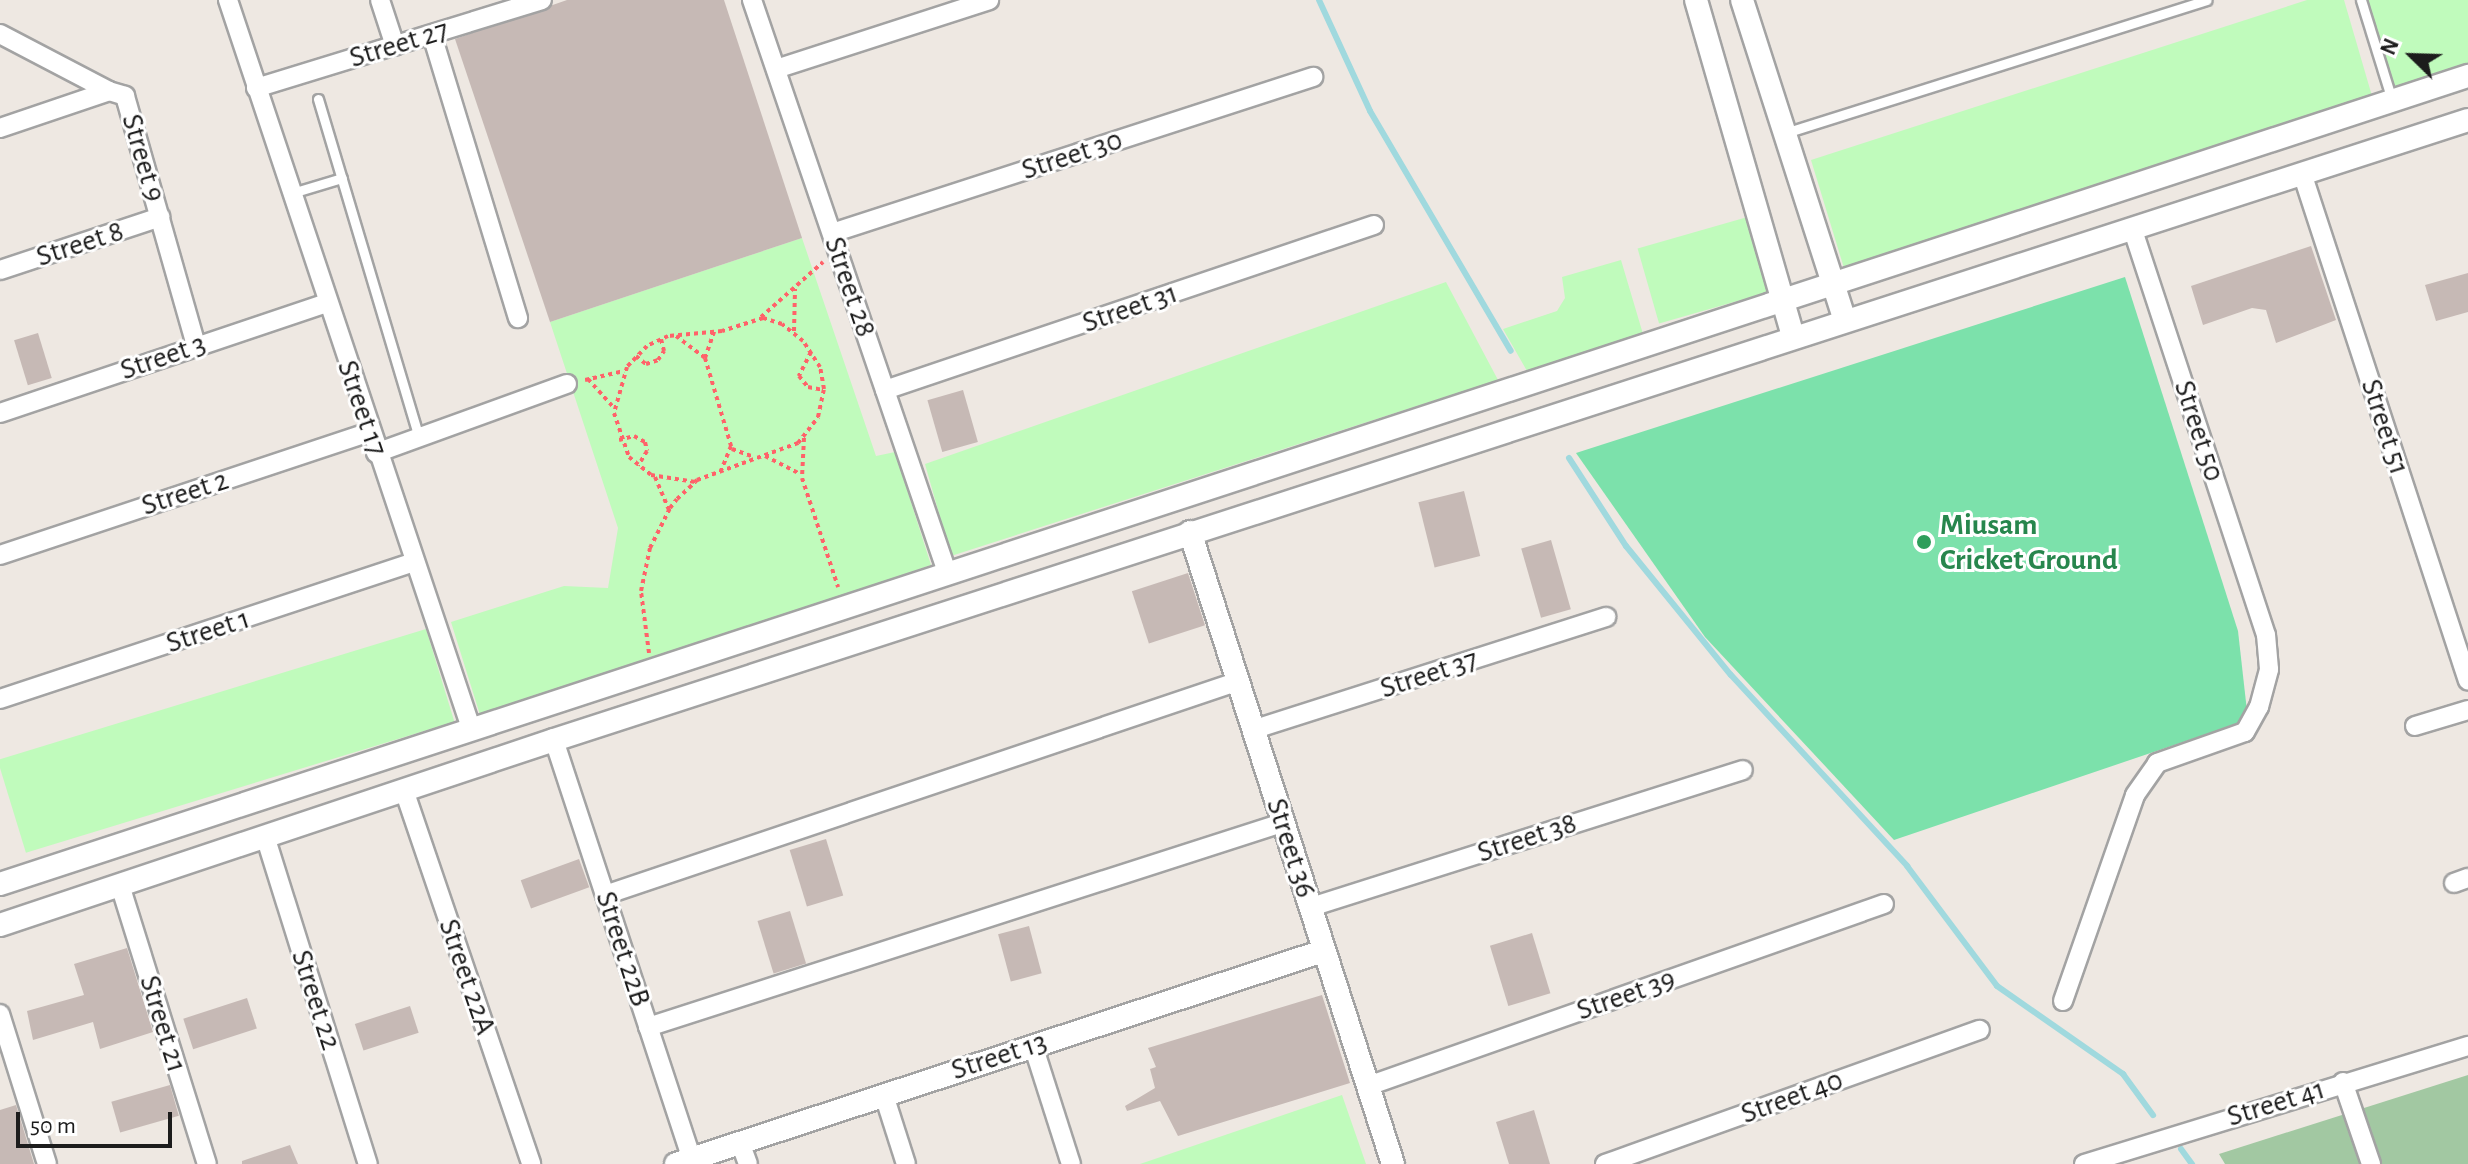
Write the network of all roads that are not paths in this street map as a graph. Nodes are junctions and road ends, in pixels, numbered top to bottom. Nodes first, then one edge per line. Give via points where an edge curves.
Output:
1 (228, 0) edge
2 (380, 0) edge
3 (752, 0) edge
4 (989, 0) edge
5 (1696, 0) edge
6 (1742, 0) edge
7 (2207, 0) edge
8 (2361, 0) edge
9 (530, 2) edge
10 (0, 34) edge
11 (432, 35) junction
12 (395, 46) junction
13 (776, 69) junction
14 (2468, 76) edge
15 (1313, 77) dead end
16 (256, 88) junction
17 (109, 91) junction
18 (318, 99) dead end
19 (2392, 100) junction
20 (2468, 120) edge
21 (0, 128) edge
22 (1785, 133) junction
23 (2302, 173) junction
24 (342, 178) junction
25 (289, 194) junction
26 (160, 217) junction
27 (1374, 225) dead end
28 (2132, 228) junction
29 (832, 233) junction
30 (0, 270) edge
31 (1835, 281) junction
32 (1785, 297) junction
33 (326, 303) junction
34 (518, 318) dead end
35 (1845, 320) junction
36 (1793, 337) junction
37 (196, 346) junction
38 (567, 384) road end
39 (885, 390) junction
40 (0, 413) edge
41 (369, 432) junction
42 (419, 438) junction
43 (376, 453) junction
44 (1085, 529) junction
45 (1190, 532) junction
46 (0, 555) edge
47 (415, 562) junction
48 (1095, 564) junction
49 (948, 575) junction
50 (1606, 617) dead end
51 (662, 667) junction
52 (2468, 681) edge
53 (1236, 682) junction
54 (0, 699) edge
55 (679, 699) junction
56 (2468, 710) edge
57 (2415, 726) dead end
58 (471, 728) junction
59 (1252, 730) junction
60 (554, 740) junction
61 (1743, 770) dead end
62 (404, 790) junction
63 (187, 821) junction
64 (1282, 823) junction
65 (265, 836) junction
66 (198, 859) junction
67 (0, 884) edge
68 (120, 885) junction
69 (605, 895) junction
70 (1884, 904) dead end
71 (1311, 907) junction
72 (0, 925) edge
73 (1323, 951) junction
74 (2063, 1001) dead end
75 (0, 1014) edge
76 (648, 1027) junction
77 (1980, 1030) dead end
78 (1033, 1045) junction
79 (2468, 1046) edge
80 (2343, 1082) junction
81 (1368, 1086) junction
82 (884, 1095) junction
83 (744, 1153) edge
84 (206, 1161) edge
85 (684, 1161) edge
86 (47, 1164) edge
87 (185, 1164) edge
88 (368, 1164) edge
89 (531, 1164) edge
90 (906, 1164) edge
91 (1071, 1164) edge
92 (1393, 1164) edge
93 (1605, 1164) edge
94 (2084, 1164) edge
95 (2371, 1164) edge

1 - 16 street, Street 17
2 - 12 street
3 - 13 street, Street 28
4 - 13 street
5 - 32 street
6 - 22 street
7 - 22 lane
8 - 19 lane
9 - 11 street, Street 27
10 - 17 street
11 - 12 street, Street 27
11 - 34 street
12 - 16 street, Street 27
13 - 29 street, Street 28
14 - 19 street
15 - 29 street, Street 30
16 - 25 street, Street 17
17 - 21 street, Street 9
17 - 26 street, Street 9 via 125,96
18 - 24 lane
19 - 31 street
20 - 23 street
22 - 31 street
23 - 28 street
23 - 52 street, Street 51
24 - 25 lane
24 - 42 lane
25 - 33 street, Street 17
26 - 30 street, Street 8
26 - 37 street, Street 9
27 - 39 street, Street 31
28 - 35 street
28 - 74 street, Street 50 via 2266,635 2269,669 2259,707 2245,732 2157,763 2135,795
29 - 39 street, Street 28
31 - 32 street
31 - 35 street
32 - 36 street
32 - 44 street
33 - 37 street, Street 3
33 - 41 street, Street 17
35 - 36 street
36 - 45 street
37 - 40 street, Street 3
38 - 42 street
39 - 49 street, Street 28
41 - 43 street, Street 17
41 - 46 street, Street 2
42 - 43 street
43 - 47 street, Street 17
44 - 48 street
44 - 49 street
45 - 48 street
45 - 53 street, Street 36
47 - 54 street, Street 1
47 - 58 street, Street 17
48 - 55 street
49 - 51 street
50 - 59 street, Street 37
51 - 55 street
51 - 58 street
53 - 59 street, Street 36
53 - 69 street
55 - 60 street
56 - 57 street
58 - 63 street
59 - 64 street, Street 36
60 - 62 street
60 - 69 street, Street 22B
61 - 71 street, Street 38
62 - 65 street
62 - 89 street, Street 22A
63 - 66 street
63 - 67 street
64 - 71 street, Street 36
64 - 76 street
65 - 66 street
65 - 88 street, Street 22
66 - 68 street
68 - 72 street
68 - 84 street, Street 21
69 - 76 street, Street 22B
70 - 81 street, Street 39
71 - 73 street, Street 36
73 - 78 street, Street 13
73 - 81 street, Street 36
75 - 86 street
76 - 85 street, Street 22B
77 - 93 street, Street 40
78 - 82 street, Street 13
78 - 91 street
79 - 80 street, Street 41
80 - 94 street, Street 41
80 - 95 street
81 - 92 street, Street 36
82 - 83 street, Street 13
82 - 90 street
83 - 85 street, Street 13
84 - 87 street

